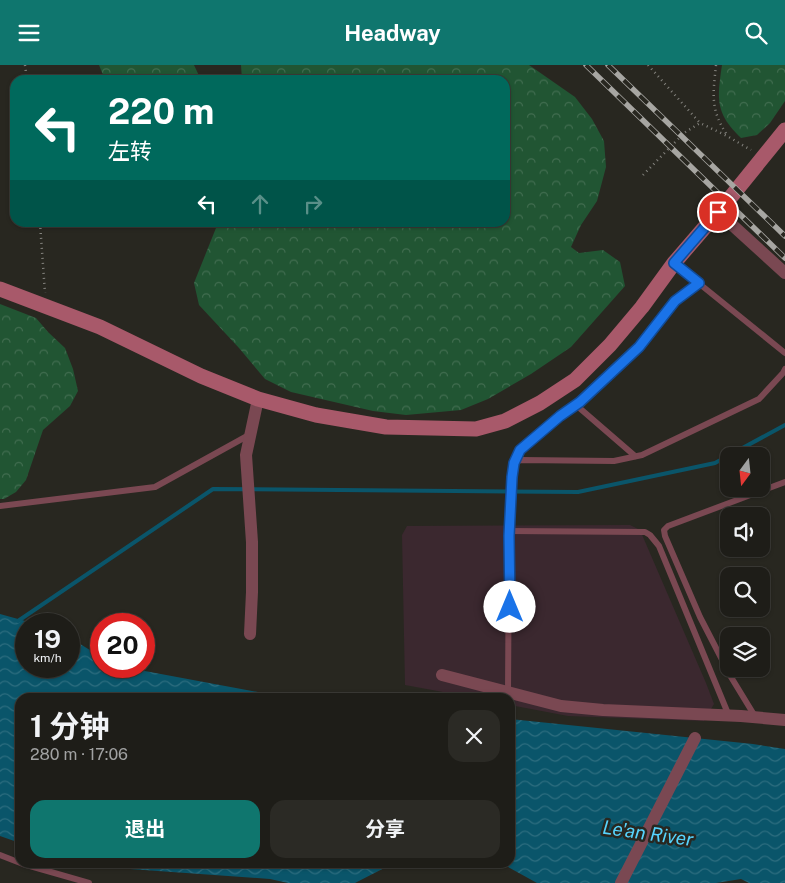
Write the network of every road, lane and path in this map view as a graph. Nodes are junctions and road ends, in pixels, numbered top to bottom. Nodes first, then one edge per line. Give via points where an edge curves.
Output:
1 (648, 65) edge
2 (716, 65) edge
3 (700, 123) junction
4 (785, 130) edge
5 (727, 136) junction
6 (763, 158) junction
7 (643, 175) dead end
8 (718, 212) junction
9 (40, 227) edge
10 (674, 263) junction
11 (785, 273) edge
12 (699, 283) junction
13 (0, 289) edge
14 (46, 307) junction
15 (785, 353) edge
16 (785, 369) edge
17 (258, 399) junction
18 (576, 405) junction
19 (250, 434) junction
20 (636, 456) junction
21 (514, 463) junction
22 (785, 482) edge
23 (0, 506) edge
24 (510, 531) junction
25 (250, 634) dead end
26 (442, 675) dead end
27 (508, 691) junction
28 (729, 716) junction
29 (756, 718) junction
30 (785, 720) edge
31 (695, 738) dead end
32 (0, 855) edge
33 (15, 861) edge
34 (37, 868) edge
35 (89, 883) edge
36 (621, 883) edge

1 - 3 path
2 - 5 path via 712,96 717,120
3 - 5 path
3 - 7 path via 684,133
4 - 6 street
5 - 6 path
6 - 8 street
8 - 10 street
8 - 11 street
9 - 14 path
10 - 12 lane
10 - 17 street via 642,307 575,380 505,421 476,429 386,427 316,415
12 - 15 lane
12 - 18 lane via 675,301 639,347
13 - 14 street
14 - 17 street via 100,327 201,377
16 - 20 lane via 759,399
17 - 19 street
18 - 20 lane
18 - 21 lane via 520,450
19 - 23 lane via 155,487
19 - 25 street via 246,455 252,542
20 - 21 lane via 614,461 521,460
21 - 24 lane
22 - 29 lane via 664,530 700,617
24 - 27 lane
24 - 28 lane via 645,532 650,535 659,546
26 - 27 street
27 - 28 street via 561,706
28 - 29 street
29 - 30 street
31 - 36 street
32 - 33 lane
34 - 35 lane

